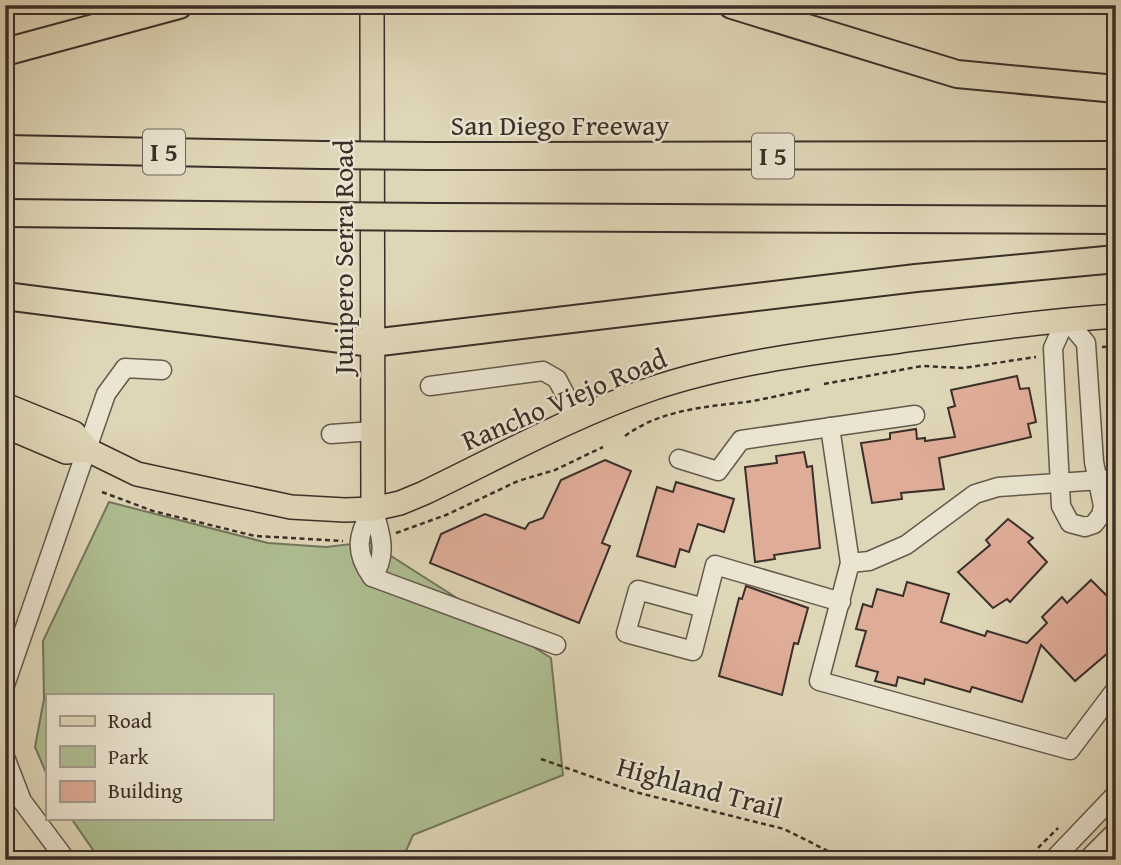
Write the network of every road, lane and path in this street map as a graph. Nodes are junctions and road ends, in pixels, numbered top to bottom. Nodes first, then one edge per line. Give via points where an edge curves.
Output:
1 (179, 5) edge
2 (372, 5) edge
3 (732, 5) edge
4 (5, 52) edge
5 (1116, 89) edge
6 (5, 149) edge
7 (1116, 155) edge
8 (5, 213) edge
9 (1116, 220) edge
10 (1116, 259) edge
11 (5, 296) edge
12 (1116, 316) edge
13 (1066, 319) junction
14 (372, 343) junction
15 (1116, 346) edge
16 (1086, 348) junction
17 (1053, 352) junction
18 (162, 370) dead end
19 (824, 384) dead end
20 (430, 386) dead end
21 (811, 389) dead end
22 (5, 404) edge
23 (915, 415) dead end
24 (578, 419) junction
25 (5, 426) edge
26 (830, 427) junction
27 (373, 431) junction
28 (331, 434) dead end
29 (625, 436) dead end
30 (603, 447) dead end
31 (88, 450) junction
32 (679, 459) dead end
33 (1108, 480) edge
34 (1059, 483) junction
35 (102, 492) dead end
36 (373, 509) junction
37 (393, 534) dead end
38 (343, 541) dead end
39 (850, 563) junction
40 (841, 602) junction
41 (704, 608) junction
42 (556, 645) dead end
43 (5, 685) edge
44 (1116, 689) edge
45 (5, 757) edge
46 (541, 759) dead end
47 (1116, 794) edge
48 (1116, 831) edge
49 (66, 860) edge
50 (846, 860) edge
51 (1053, 860) edge
52 (1087, 860) edge

1 - 4 highway
2 - 14 main road, Junipero Serra Road
3 - 5 highway via 957,74
6 - 7 highway, San Diego Freeway / I 5, bridge via 430,156
8 - 9 highway, I 5, bridge
10 - 14 highway via 916,278
11 - 14 highway
12 - 13 main road, Rancho Viejo Road
13 - 16 street
13 - 17 street
13 - 24 main road, Rancho Viejo Road via 743,365 650,389
14 - 27 main road, Junipero Serra Road
15 - 16 path
16 - 33 street via 1094,462
17 - 19 path via 963,368 922,366
17 - 34 street
18 - 31 street via 125,368 106,394
20 - 24 street via 543,372 557,379
21 - 29 path via 694,408 638,426
22 - 31 main road, Rancho Viejo Road via 74,433
23 - 26 street
24 - 36 main road, Rancho Viejo Road via 424,493
25 - 31 main road, Rancho Viejo Road via 66,452
26 - 32 street via 741,440 718,471
26 - 39 street
27 - 28 street
27 - 36 main road, Junipero Serra Road
30 - 37 path
31 - 36 main road, Rancho Viejo Road via 137,474 225,494 291,507
31 - 43 street
33 - 34 street
33 - 34 street via 1101,515 1085,527 1065,517
34 - 39 street via 998,487 975,494 906,545 869,561
35 - 38 path via 153,511 255,536
36 - 42 street via 381,532 382,565 372,577
39 - 40 street
40 - 41 street via 715,565
40 - 44 street via 820,681 1070,750
41 - 41 street via 638,590 626,633 692,651
45 - 49 street via 22,801
46 - 50 path, Highland Trail via 635,792 784,829
47 - 51 street
48 - 52 street

